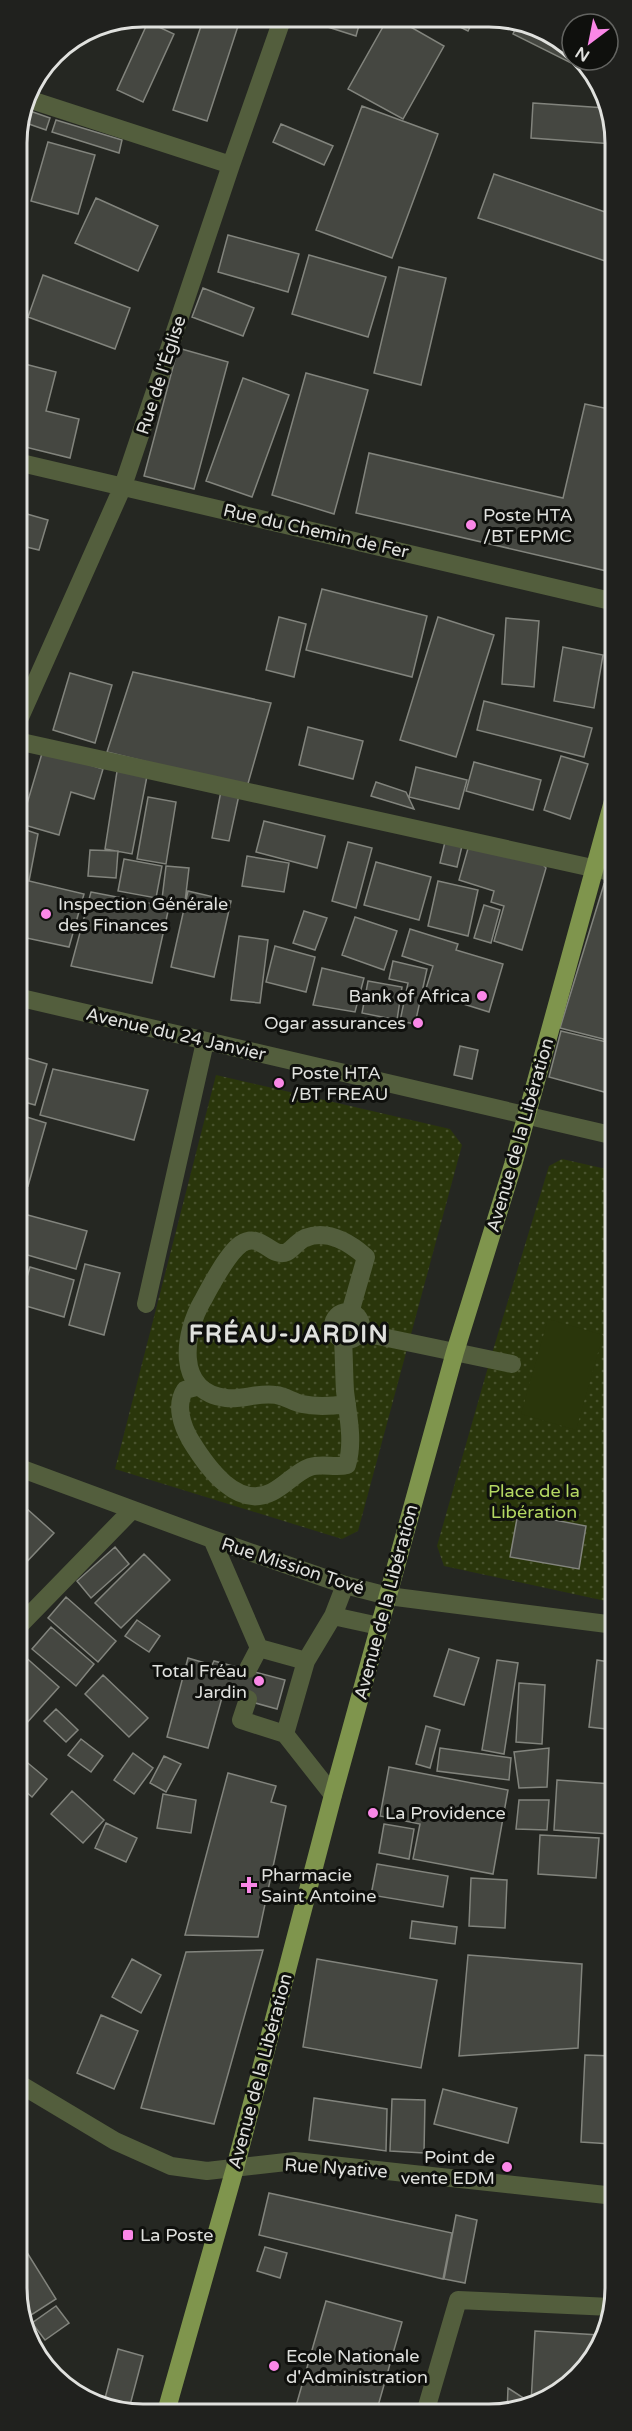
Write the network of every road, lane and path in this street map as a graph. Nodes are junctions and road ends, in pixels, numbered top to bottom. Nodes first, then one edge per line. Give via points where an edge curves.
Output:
1 (279, 27) edge
2 (35, 101) edge
3 (231, 165) junction
4 (27, 464) edge
5 (123, 486) junction
6 (605, 600) edge
7 (27, 702) edge
8 (27, 743) edge
9 (605, 833) edge
10 (596, 869) junction
11 (605, 871) edge
12 (27, 999) edge
13 (205, 1042) junction
14 (527, 1115) junction
15 (605, 1134) edge
16 (146, 1304) dead end
17 (350, 1313) junction
18 (360, 1330) junction
19 (343, 1340) junction
20 (455, 1352) junction
21 (512, 1364) dead end
22 (199, 1386) junction
23 (347, 1404) junction
24 (27, 1471) edge
25 (132, 1510) junction
26 (212, 1539) junction
27 (345, 1585) junction
28 (388, 1596) junction
29 (333, 1616) junction
30 (27, 1618) edge
31 (605, 1624) edge
32 (379, 1626) junction
33 (259, 1648) junction
34 (306, 1661) junction
35 (248, 1670) dead end
36 (248, 1699) dead end
37 (285, 1734) junction
38 (333, 1795) junction
39 (27, 2088) edge
40 (235, 2168) junction
41 (605, 2195) edge
42 (604, 2307) edge
43 (168, 2404) edge
44 (428, 2404) edge

1 - 3 street, Rue de l'Église
2 - 3 street
3 - 5 street, Rue de l'Église
4 - 5 street, Rue du Chemin de Fer
5 - 6 street, Rue du Chemin de Fer
5 - 7 street, Rue de l'Église
8 - 10 street
9 - 10 main road, Avenue de la Libération
10 - 11 street
10 - 14 main road, Avenue de la Libération
12 - 13 street, Avenue du 24 Janvier
13 - 14 street, Avenue du 24 Janvier
13 - 16 street
14 - 15 street, Avenue du 24 Janvier
14 - 20 main road, Avenue de la Libération
17 - 18 street via 357,1316
17 - 19 street via 343,1312 333,1322 337,1336
17 - 22 street via 366,1257 358,1250 325,1234 303,1239 282,1253 259,1241 246,1241 224,1262 194,1320 186,1356
18 - 19 street via 357,1336
18 - 20 street
19 - 23 street
20 - 21 street
20 - 28 main road, Avenue de la Libération
22 - 23 street via 225,1398 277,1395 303,1404
22 - 23 street via 185,1390 180,1397 180,1412 189,1437 229,1487 255,1496 272,1492 313,1466 346,1465 350,1456
24 - 25 street, Rue Mission Tové
25 - 26 street, Rue Mission Tové
25 - 30 street
26 - 27 street, Rue Mission Tové
26 - 33 street
27 - 28 street, Rue Mission Tové
27 - 29 street
28 - 31 street, Rue Mission Tové
28 - 32 main road, Avenue de la Libération
29 - 32 street
29 - 34 street
32 - 38 main road, Avenue de la Libération
33 - 34 street
33 - 35 street
34 - 37 street
36 - 37 street via 241,1720
37 - 38 street
38 - 40 main road, Avenue de la Libération
39 - 40 street, Rue Nyative via 115,2141 171,2166 207,2171
40 - 41 street, Rue Nyative via 295,2161
40 - 43 main road, Avenue de la Libération
42 - 44 street via 458,2300

